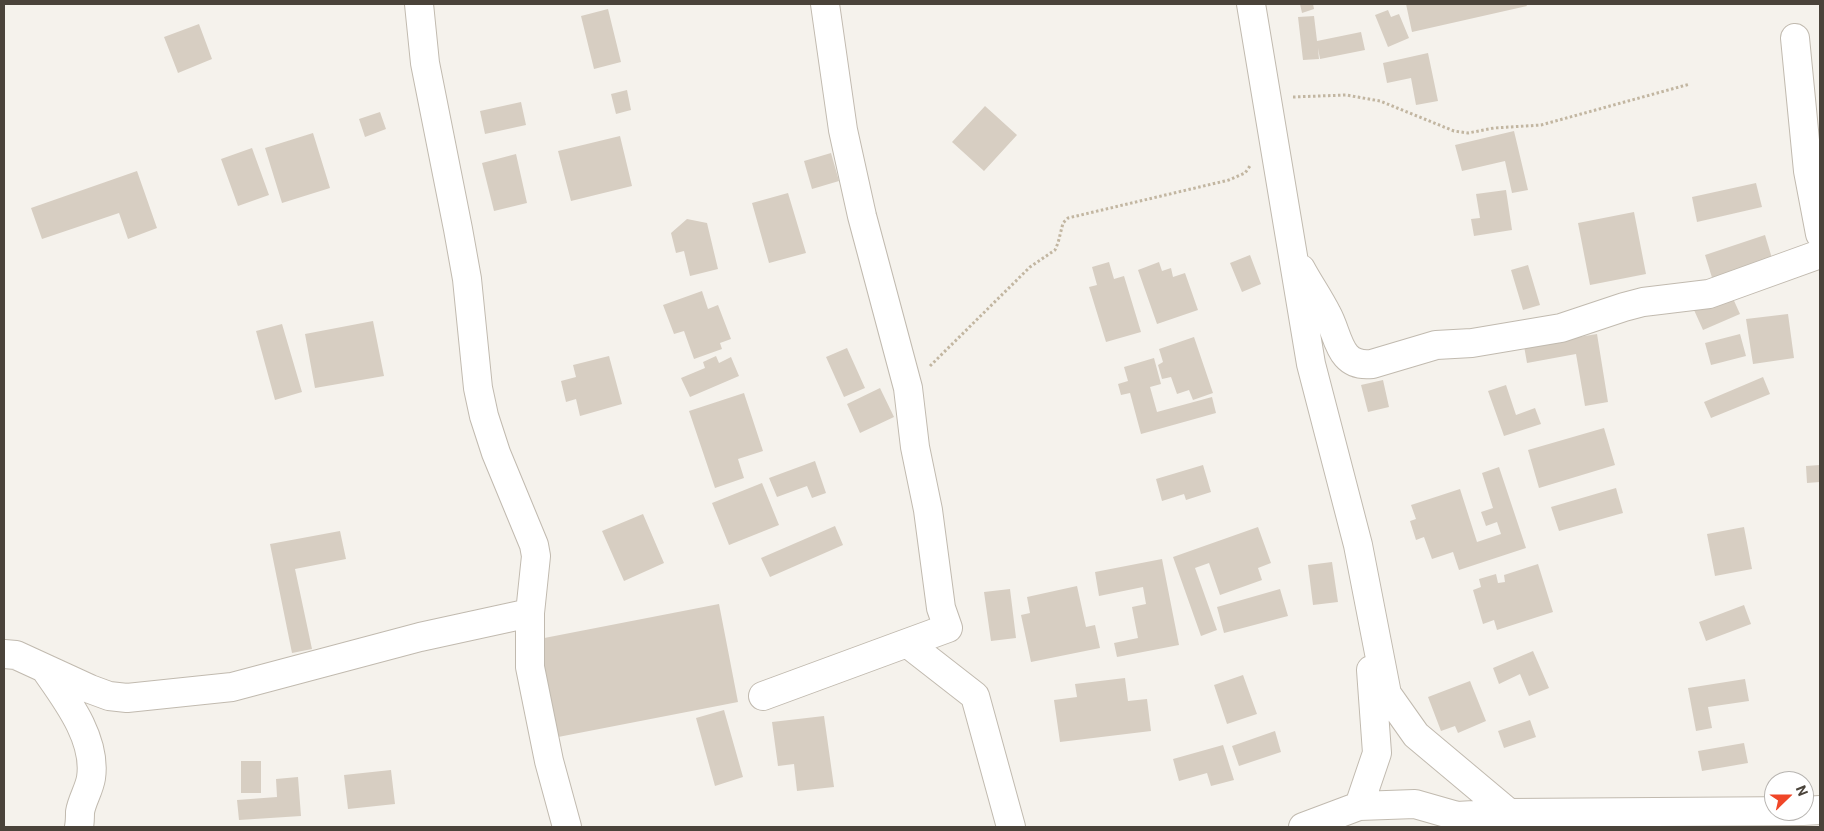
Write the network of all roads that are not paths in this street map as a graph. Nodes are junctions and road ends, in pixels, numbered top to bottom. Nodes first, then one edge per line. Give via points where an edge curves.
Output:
1 (419, 4) edge
2 (825, 4) edge
3 (1251, 4) edge
4 (1795, 38) dead end
5 (1820, 234) edge
6 (1820, 254) edge
7 (1293, 257) junction
8 (1348, 505) junction
9 (530, 613) junction
10 (907, 643) junction
11 (7, 649) edge
12 (45, 669) junction
13 (763, 696) dead end
14 (1359, 806) junction
15 (1820, 810) edge
16 (1509, 813) junction
17 (1670, 819) edge
18 (80, 827) edge
19 (568, 827) edge
20 (1011, 827) edge
21 (1303, 827) edge

1 - 9 street via 424,63 467,279 478,388 496,453 534,545 536,556
2 - 10 street via 843,130 862,216 908,388 915,447 948,628
3 - 7 street
4 - 5 street via 1808,171
6 - 7 street via 1709,294 1643,302 1561,328 1472,343 1436,345 1363,365 1351,361 1341,350 1328,315
7 - 8 street via 1311,364
8 - 14 street via 1370,666 1377,753
8 - 16 street via 1387,694 1416,735
9 - 12 street via 420,637 232,687 127,698 109,696
9 - 19 street via 530,666 549,761
10 - 13 street
10 - 20 street via 975,696
11 - 12 street
12 - 18 street via 79,720 90,756 91,780 80,811
14 - 16 street via 1415,804 1457,816
14 - 21 street
15 - 17 street
16 - 17 street

